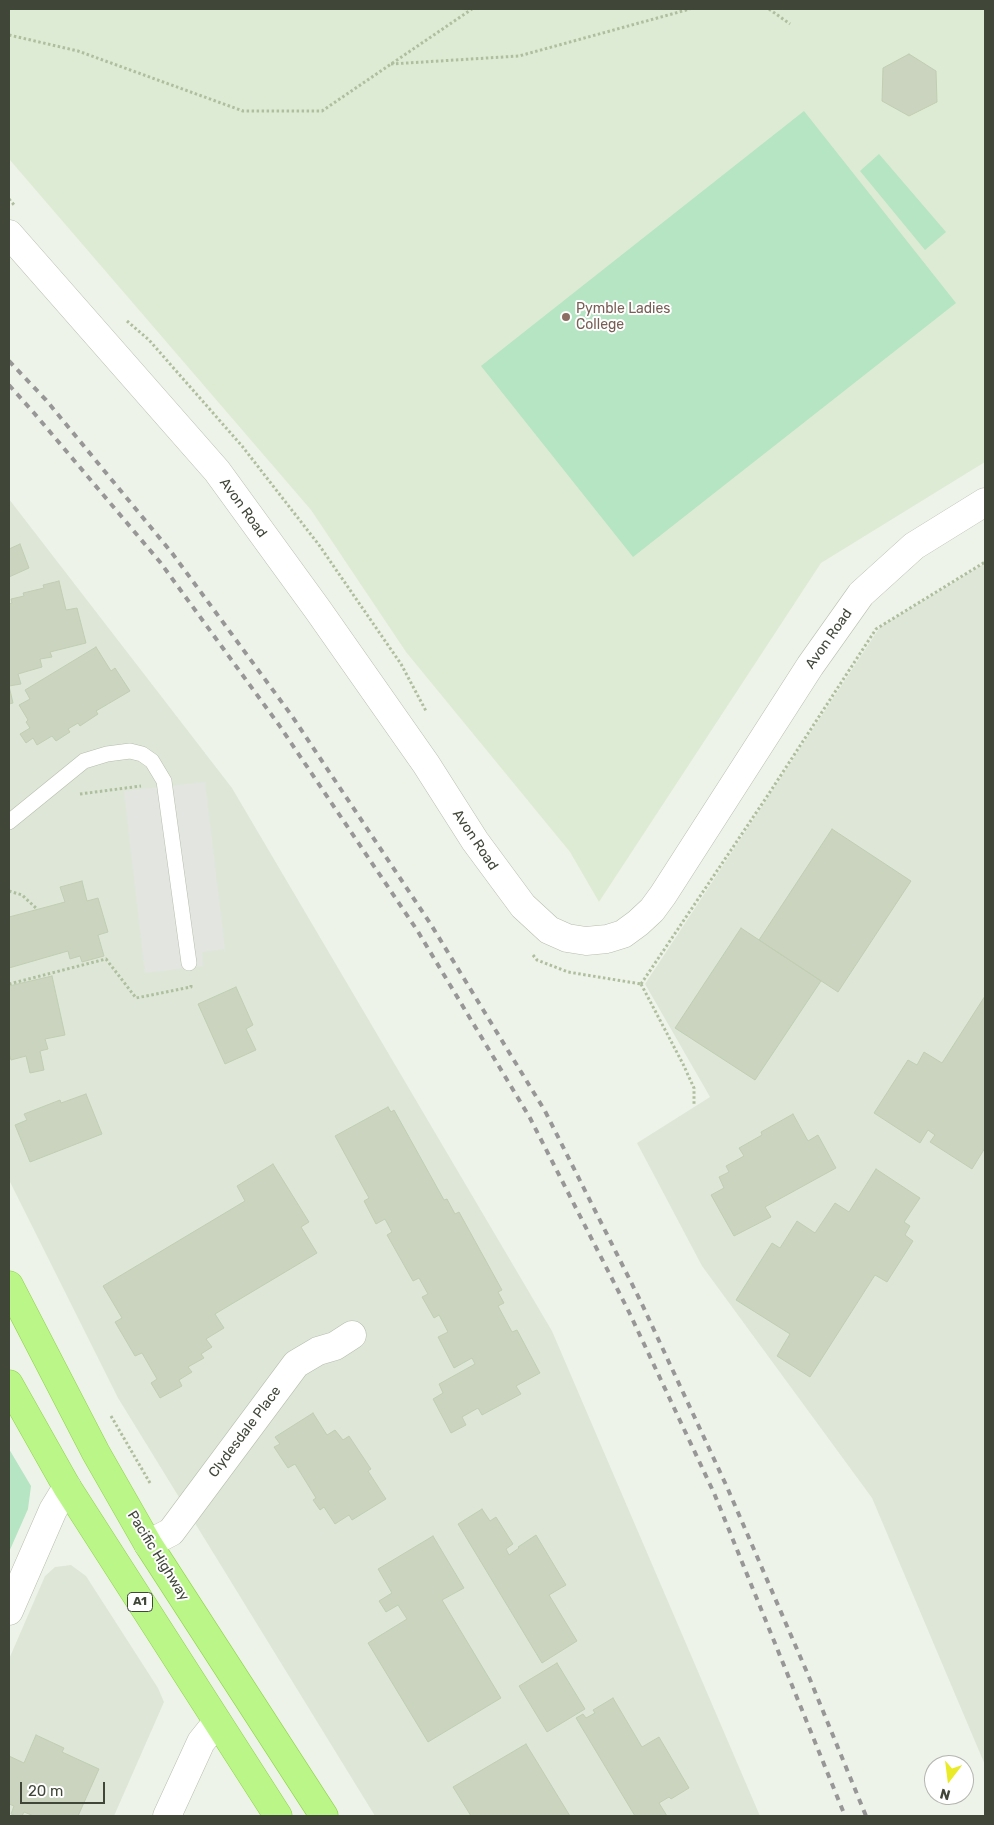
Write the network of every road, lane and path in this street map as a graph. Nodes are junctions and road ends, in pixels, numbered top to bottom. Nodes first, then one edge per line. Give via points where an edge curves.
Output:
1 (472, 9) edge
2 (690, 9) edge
3 (769, 9) edge
4 (790, 24) dead end
5 (9, 35) edge
6 (390, 64) junction
7 (9, 234) edge
8 (985, 502) edge
9 (985, 562) edge
10 (148, 786) dead end
11 (74, 794) dead end
12 (9, 822) edge
13 (9, 891) edge
14 (37, 910) dead end
15 (189, 963) joint
16 (9, 984) edge
17 (694, 1104) dead end
18 (9, 1285) edge
19 (352, 1335) dead end
20 (9, 1384) edge
21 (67, 1487) junction
22 (148, 1544) junction
23 (9, 1611) edge
24 (217, 1722) junction
25 (167, 1816) edge
26 (278, 1816) edge
27 (324, 1816) edge

1 - 6 path
2 - 6 path via 519,56
3 - 4 path
5 - 6 path via 78,51 243,111 322,111
7 - 8 street, Avon Road via 217,471 523,906 549,930 568,938 586,941 623,934 652,910 810,666 861,594 914,546
9 - 17 path via 876,629 641,984 694,1088
10 - 11 path
12 - 15 lane via 84,761 130,751 152,761 164,781
13 - 14 path via 22,895
15 - 16 path via 191,987 136,998 106,959
18 - 22 highway, Pacific Highway via 96,1453
19 - 22 street, Clydesdale Place via 296,1364 170,1532
20 - 21 highway, A1
21 - 23 street via 53,1510
21 - 24 highway, A1
22 - 27 highway, Pacific Highway
24 - 25 street via 201,1742
24 - 26 highway, A1

